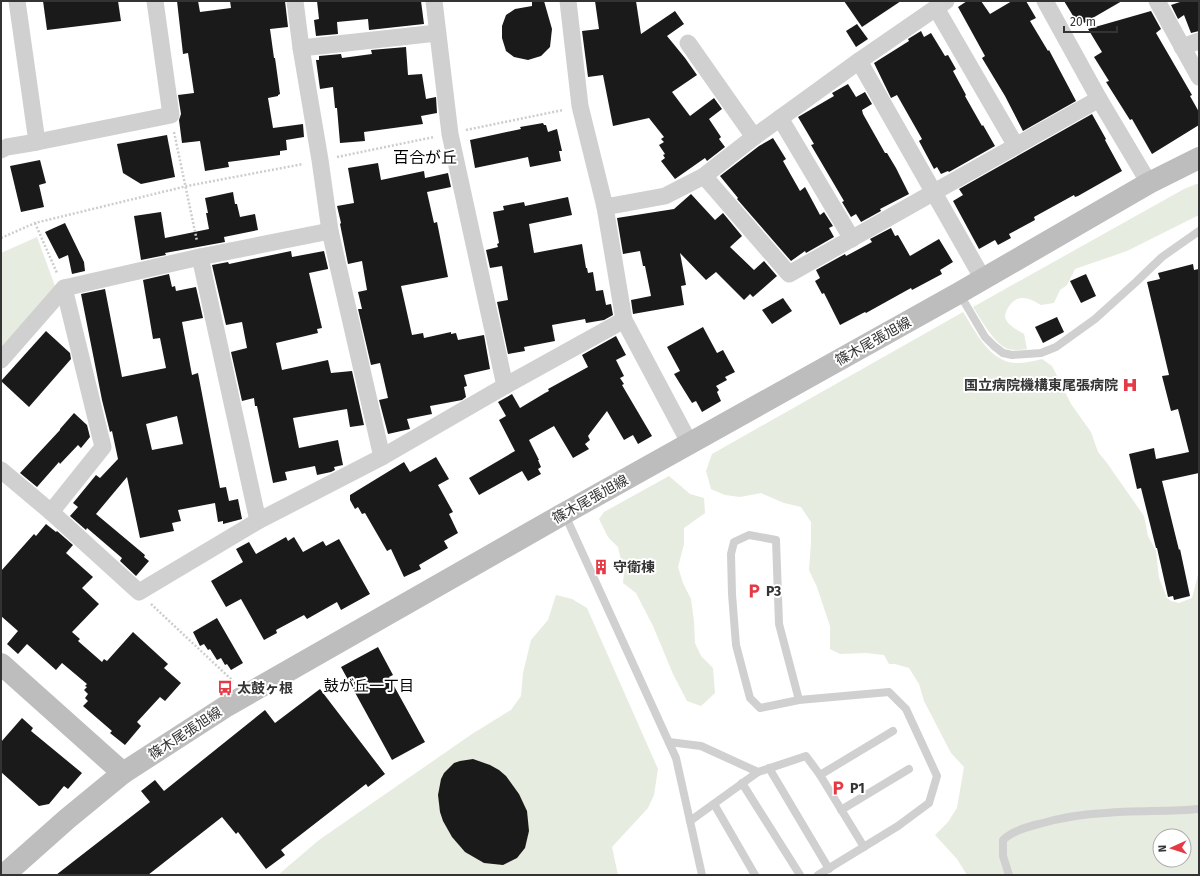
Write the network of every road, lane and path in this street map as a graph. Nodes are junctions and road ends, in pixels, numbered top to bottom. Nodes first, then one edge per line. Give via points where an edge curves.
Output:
1 (17, 1) edge
2 (155, 1) edge
3 (295, 1) edge
4 (434, 1) edge
5 (568, 1) edge
6 (1045, 1) edge
7 (1157, 1) edge
8 (941, 5) edge
9 (437, 33) junction
10 (1199, 41) edge
11 (688, 43) dead end
12 (1182, 47) junction
13 (301, 48) junction
14 (859, 61) junction
15 (1199, 77) edge
16 (1099, 99) junction
17 (580, 106) junction
18 (170, 115) junction
19 (780, 118) junction
20 (450, 134) junction
21 (754, 137) junction
22 (37, 142) junction
23 (1016, 146) junction
24 (1, 150) edge
25 (1199, 158) edge
26 (320, 160) junction
27 (704, 176) junction
28 (1149, 183) junction
29 (187, 186) junction
30 (934, 192) junction
31 (605, 207) junction
32 (35, 223) junction
33 (330, 231) junction
34 (1199, 231) edge
35 (1, 238) edge
36 (852, 239) junction
37 (200, 257) junction
38 (983, 279) junction
39 (64, 288) junction
40 (959, 293) junction
41 (624, 320) junction
42 (1, 360) edge
43 (505, 386) junction
44 (690, 444) junction
45 (382, 457) junction
46 (1, 472) edge
47 (51, 512) junction
48 (565, 513) junction
49 (258, 521) junction
50 (139, 592) junction
51 (1, 664) edge
52 (247, 694) junction
53 (799, 700) junction
54 (893, 731) dead end
55 (669, 742) junction
56 (769, 768) junction
57 (909, 769) dead end
58 (758, 772) junction
59 (124, 773) junction
60 (820, 775) junction
61 (742, 783) junction
62 (714, 804) junction
63 (1199, 809) edge
64 (841, 810) junction
65 (690, 822) junction
66 (864, 847) junction
67 (829, 868) junction
68 (4, 875) edge
69 (702, 875) edge
70 (755, 875) edge
71 (800, 875) edge
72 (818, 875) edge
73 (1009, 875) edge

1 - 22 street
2 - 18 street
3 - 13 street
4 - 9 street
5 - 17 street
6 - 16 street
7 - 12 street
8 - 14 street
8 - 23 street
9 - 13 street
9 - 20 street
10 - 12 street
11 - 21 street
12 - 15 street
13 - 26 street
14 - 19 street
14 - 30 street
16 - 23 street
16 - 28 street
17 - 20 path
17 - 31 street
18 - 22 street
18 - 29 path
19 - 21 street
19 - 36 street
20 - 26 path
20 - 43 street
21 - 27 street
22 - 24 street
23 - 30 street
25 - 28 main road, 篠木尾張旭線
26 - 29 path
26 - 33 street
27 - 31 street via 665,196
27 - 36 street via 790,274
28 - 38 main road, 篠木尾張旭線
29 - 32 path
29 - 37 path
30 - 36 street
30 - 38 street
31 - 41 street
32 - 35 path
32 - 39 path
33 - 37 street
33 - 45 street
34 - 40 lane via 1162,257 1095,318 1056,347 1041,353 1003,353 985,337
37 - 39 street
37 - 49 street
38 - 40 main road, 篠木尾張旭線
39 - 42 street
39 - 47 street via 103,447
40 - 44 main road, 篠木尾張旭線
41 - 43 street
41 - 44 street
43 - 45 street
44 - 48 main road, 篠木尾張旭線
45 - 49 street
46 - 47 street
47 - 50 street
48 - 52 main road, 篠木尾張旭線
48 - 55 lane
49 - 50 street
50 - 52 path
51 - 59 main road
52 - 59 main road, 篠木尾張旭線
53 - 53 lane via 760,708 750,698 736,645 731,554 734,542 749,535 776,540 779,624
53 - 66 lane via 889,692 906,709 937,776 929,803
54 - 60 lane
55 - 58 lane via 702,746
55 - 65 lane via 676,758
56 - 58 lane
56 - 60 lane via 806,756
56 - 67 lane
57 - 64 lane
58 - 61 lane
59 - 68 main road, 篠木尾張旭線
60 - 64 lane
61 - 62 lane
61 - 71 lane
62 - 65 lane
62 - 70 lane
63 - 73 lane via 1104,813 1056,819 1018,830 1003,840 1003,856
64 - 66 lane
65 - 69 lane
66 - 67 lane
67 - 72 lane

